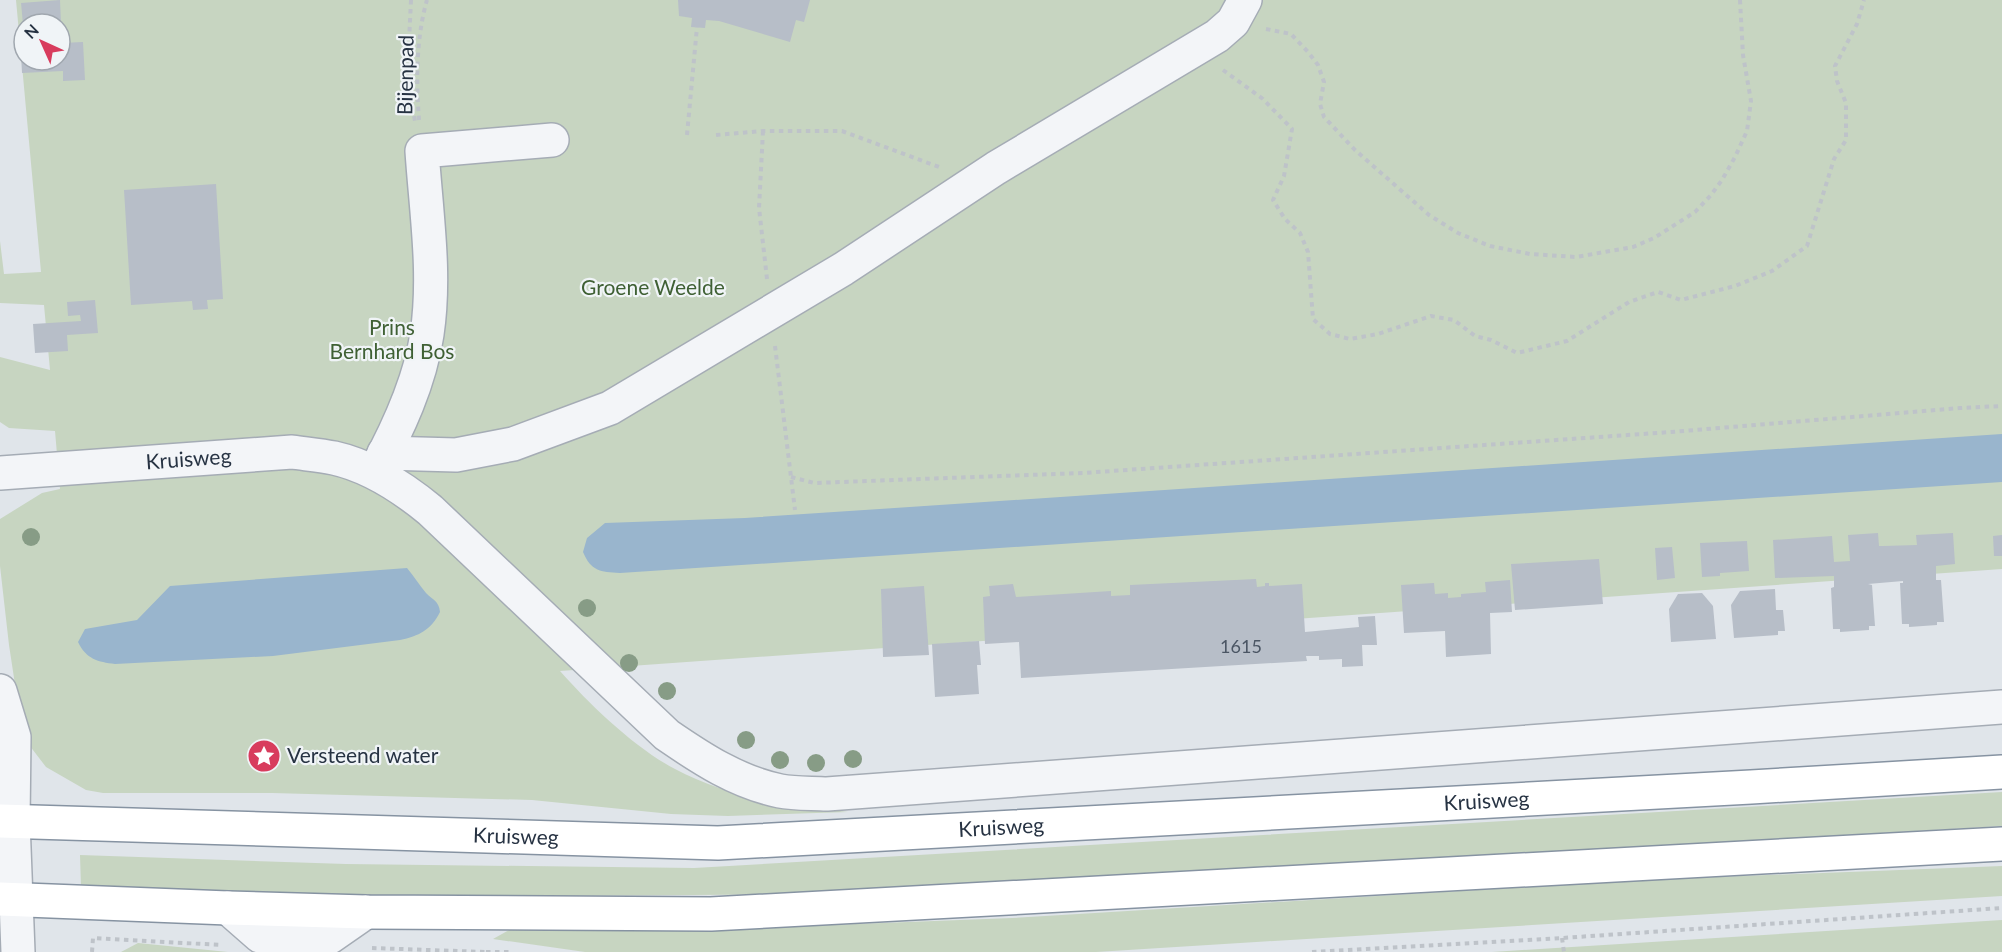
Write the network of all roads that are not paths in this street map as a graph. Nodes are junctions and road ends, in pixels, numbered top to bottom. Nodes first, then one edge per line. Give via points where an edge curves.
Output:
1 (1239, 11) edge
2 (552, 140) dead end
3 (379, 463) junction
4 (0, 473) edge
5 (0, 691) edge
6 (2002, 707) edge
7 (2002, 771) edge
8 (7, 821) edge
9 (2002, 844) edge
10 (8, 899) edge
11 (18, 952) edge

1 - 3 street via 1217,36 996,168 843,270 610,408 513,444
2 - 3 street via 422,151 431,281 427,335 410,399
3 - 4 street, Kruisweg via 292,452
3 - 6 street, Kruisweg via 668,735 703,760 781,791 827,794
5 - 8 street via 14,737
7 - 8 highway, Kruisweg via 718,843
8 - 10 street
9 - 10 highway via 711,914 366,912
10 - 11 street

